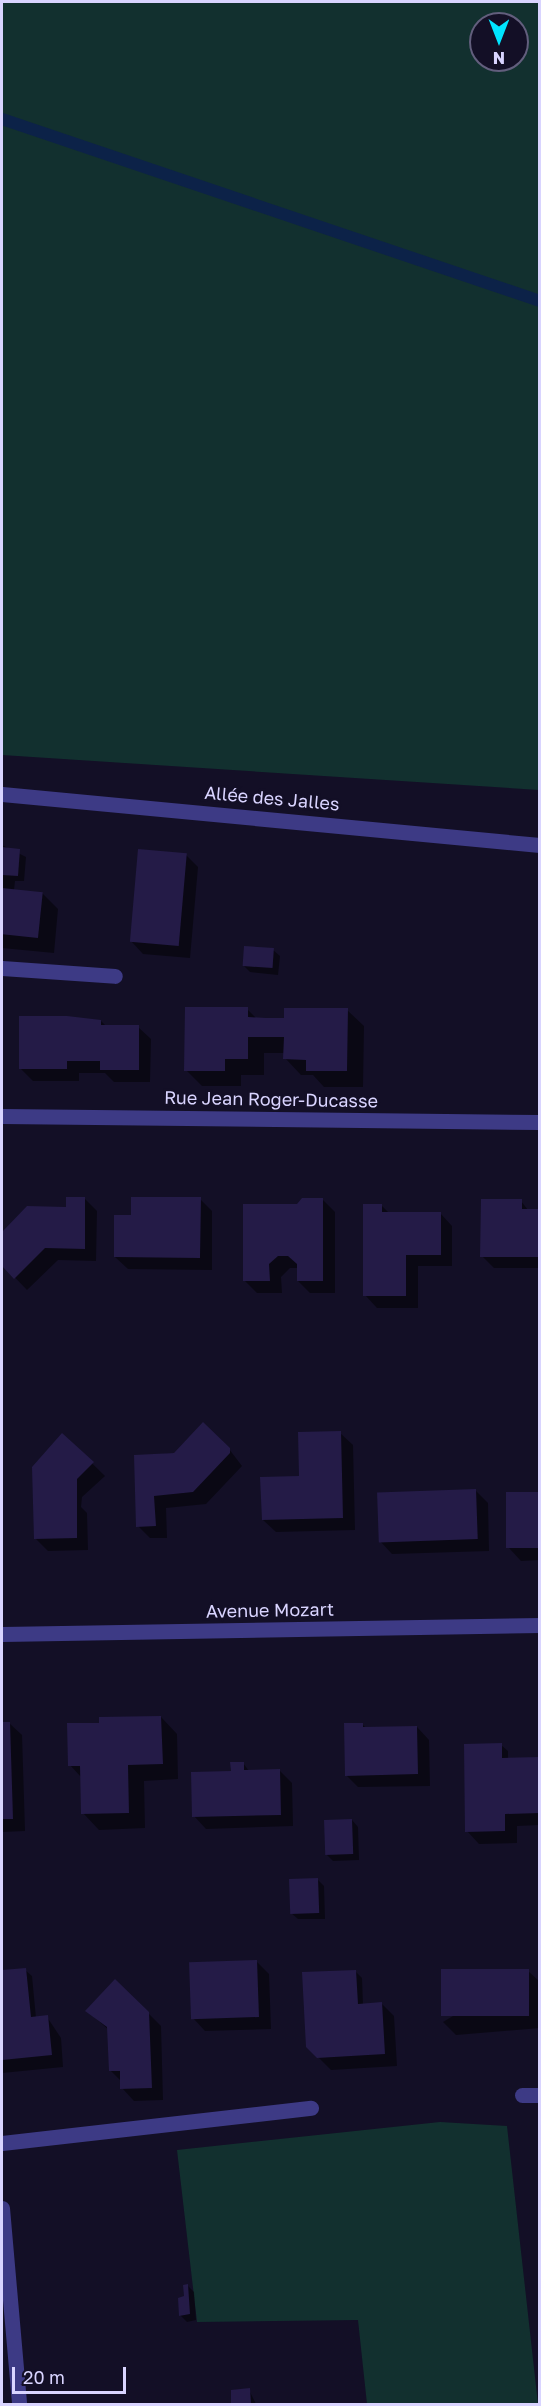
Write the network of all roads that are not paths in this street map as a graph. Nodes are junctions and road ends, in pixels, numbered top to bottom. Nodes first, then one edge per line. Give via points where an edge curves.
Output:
1 (2, 794) edge
2 (540, 844) edge
3 (2, 968) edge
4 (116, 976) dead end
5 (2, 1116) edge
6 (540, 1122) edge
7 (540, 1625) edge
8 (2, 1634) edge
9 (522, 2095) dead end
10 (540, 2095) edge
11 (311, 2108) dead end
12 (2, 2143) edge
13 (2, 2208) edge
14 (19, 2404) edge

1 - 2 street, Allée des Jalles
3 - 4 street
5 - 6 street, Rue Jean Roger-Ducasse
7 - 8 street, Avenue Mozart
9 - 10 street
11 - 12 street
13 - 14 street

